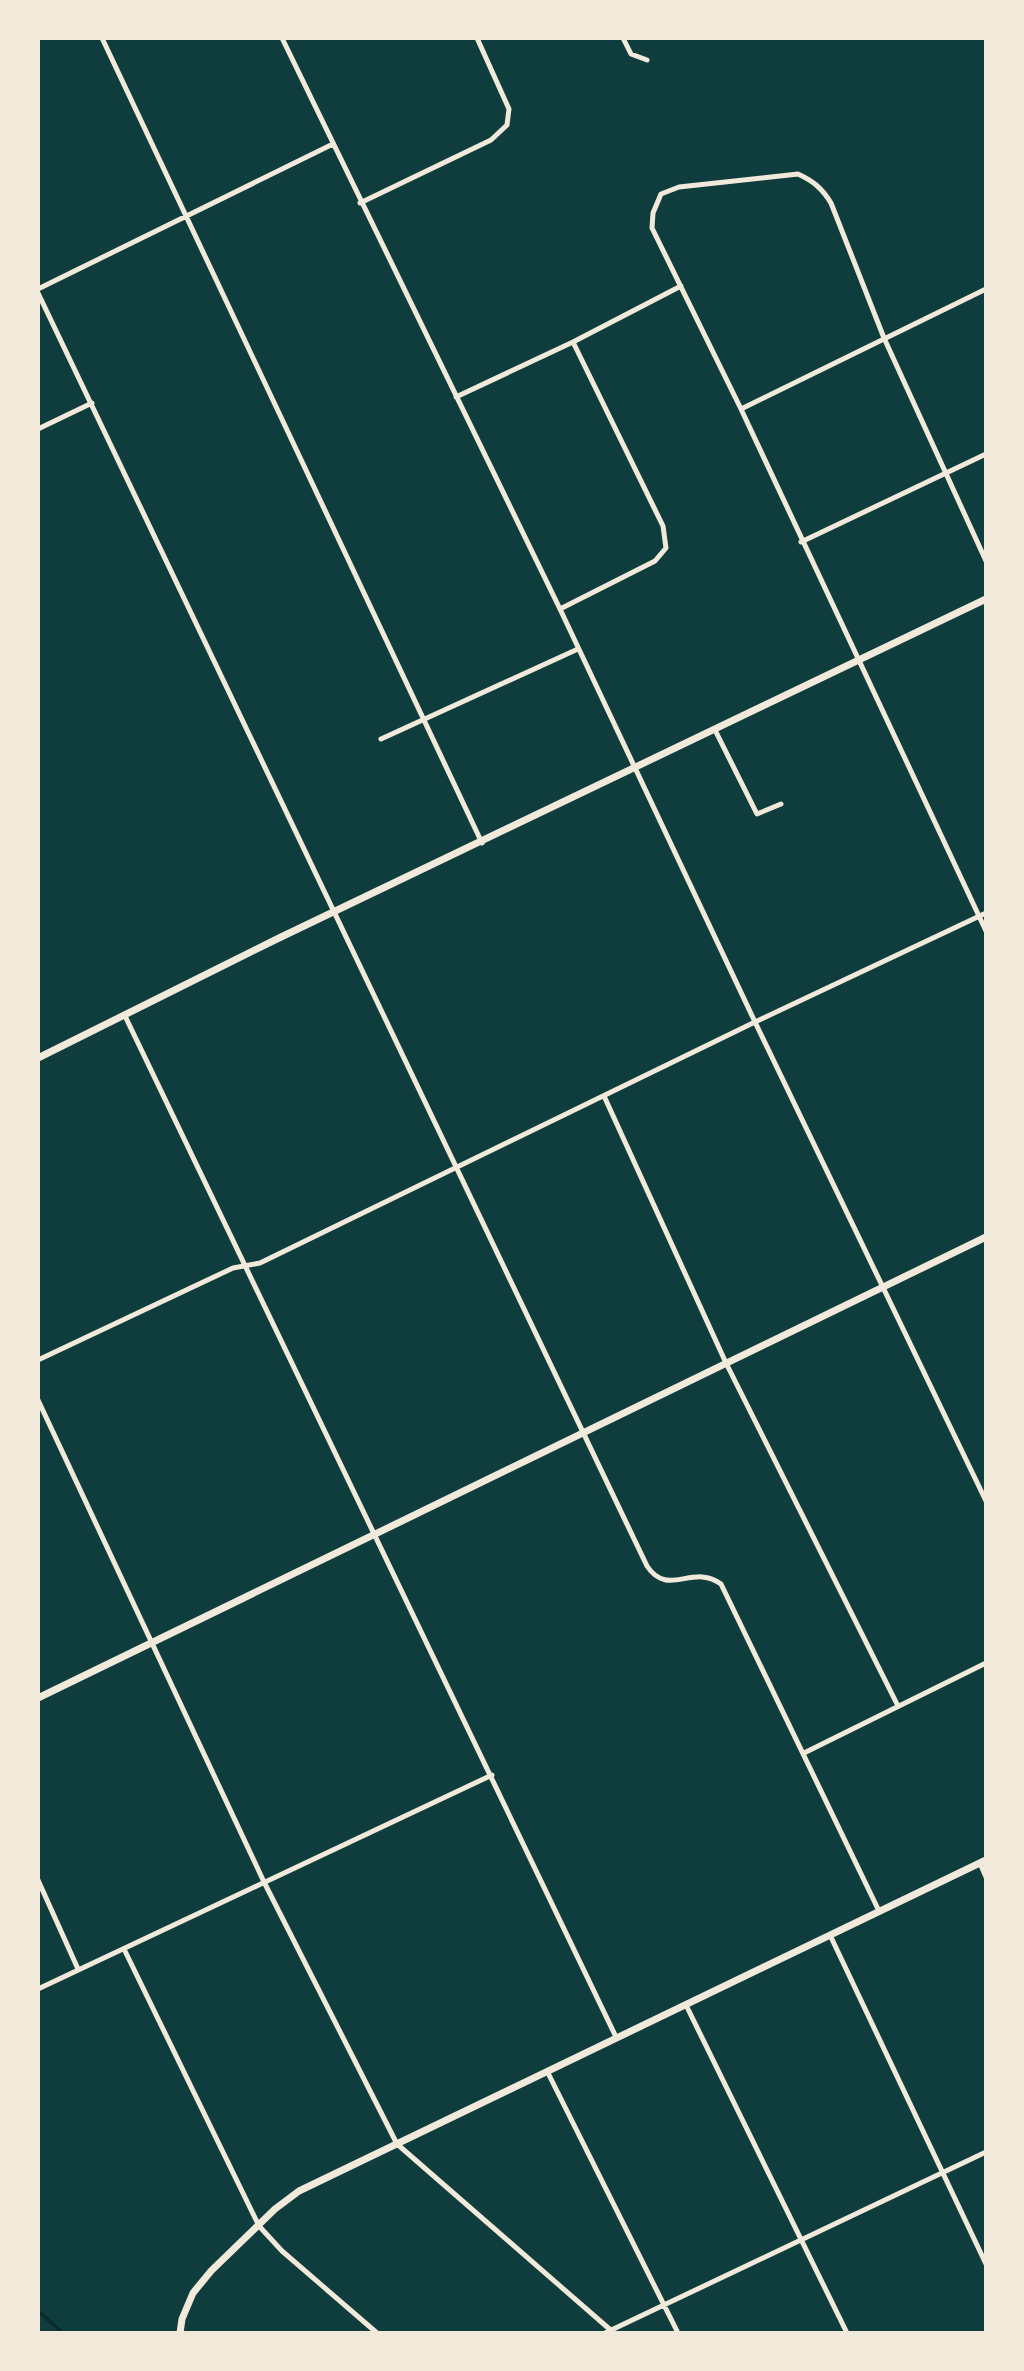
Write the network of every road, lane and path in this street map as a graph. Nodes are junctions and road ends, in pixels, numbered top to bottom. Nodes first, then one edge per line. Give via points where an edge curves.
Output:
1 (102, 38) edge
2 (282, 38) edge
3 (477, 38) edge
4 (623, 38) edge
5 (647, 60) dead end
6 (333, 144) junction
7 (360, 203) junction
8 (186, 218) junction
9 (681, 286) junction
10 (986, 289) edge
11 (38, 291) edge
12 (884, 338) junction
13 (573, 342) junction
14 (456, 397) junction
15 (92, 403) junction
16 (741, 409) junction
17 (38, 429) edge
18 (986, 454) edge
19 (944, 474) junction
20 (801, 542) junction
21 (986, 561) edge
22 (986, 599) edge
23 (560, 609) junction
24 (578, 649) junction
25 (860, 660) junction
26 (423, 720) junction
27 (715, 730) junction
28 (381, 739) dead end
29 (634, 768) junction
30 (781, 804) dead end
31 (482, 843) junction
32 (333, 912) junction
33 (986, 913) edge
34 (979, 916) junction
35 (986, 931) edge
36 (125, 1016) junction
37 (755, 1022) junction
38 (38, 1058) edge
39 (604, 1096) junction
40 (457, 1167) junction
41 (986, 1237) edge
42 (245, 1266) junction
43 (882, 1287) junction
44 (38, 1360) edge
45 (726, 1363) junction
46 (38, 1400) edge
47 (583, 1433) junction
48 (984, 1492) edge
49 (986, 1501) edge
50 (374, 1535) junction
51 (152, 1642) junction
52 (986, 1663) edge
53 (38, 1698) edge
54 (898, 1706) junction
55 (804, 1753) junction
56 (492, 1775) junction
57 (983, 1862) edge
58 (986, 1877) edge
59 (38, 1880) edge
60 (264, 1882) junction
61 (879, 1911) junction
62 (830, 1935) junction
63 (124, 1949) junction
64 (78, 1969) junction
65 (38, 1989) edge
66 (686, 2004) junction
67 (616, 2037) junction
68 (547, 2071) junction
69 (397, 2144) junction
70 (986, 2152) edge
71 (943, 2174) junction
72 (259, 2226) junction
73 (802, 2240) junction
74 (986, 2264) edge
75 (665, 2304) junction
76 (372, 2331) edge
77 (610, 2332) edge
78 (180, 2333) edge
79 (678, 2333) edge
80 (847, 2333) edge

1 - 8 street
2 - 6 street
3 - 7 street via 509,109 507,125 491,140
4 - 5 street via 631,54
6 - 7 street
6 - 8 street
7 - 14 street
8 - 11 street
8 - 26 street
9 - 12 street via 652,228 661,194 679,187 798,174 814,181 831,203
9 - 13 street
9 - 16 street
10 - 12 street
11 - 15 street
12 - 16 street
12 - 19 street
13 - 14 street
13 - 23 street via 663,526 666,548 655,561
14 - 23 street
15 - 17 street
15 - 32 street
16 - 20 street
18 - 19 street
19 - 20 street
19 - 21 street
20 - 25 street
22 - 25 street
23 - 24 street
24 - 26 street
24 - 29 street
25 - 27 street
25 - 34 street
26 - 28 street
26 - 31 street
27 - 29 street
27 - 30 street via 757,814
29 - 31 street
29 - 37 street
31 - 32 street
32 - 36 street
32 - 40 street
33 - 34 street
34 - 35 street
34 - 37 street
36 - 38 street
36 - 42 street
37 - 39 street
37 - 43 street
39 - 40 street
39 - 45 street
40 - 42 street
40 - 47 street
41 - 43 street
42 - 44 street
42 - 50 street
43 - 45 street
43 - 48 street
45 - 47 street
45 - 54 street
46 - 51 street
47 - 50 street
47 - 55 street via 653,1575 661,1580 700,1576 721,1584
48 - 49 street
50 - 51 street
50 - 56 street
51 - 53 street
51 - 60 street
52 - 54 street
54 - 55 street
55 - 61 street
56 - 60 street
56 - 67 street
57 - 58 street
57 - 61 street
59 - 64 street
60 - 63 street
60 - 69 street
61 - 62 street
62 - 66 street
62 - 71 street
63 - 64 street
63 - 72 street
64 - 65 street
66 - 67 street
66 - 73 street
67 - 68 street
68 - 69 street
68 - 75 street
69 - 72 street via 299,2191
69 - 77 street
70 - 71 street
71 - 73 street
71 - 74 street
72 - 76 street
72 - 78 street via 193,2293
73 - 75 street
73 - 80 street
75 - 77 street
75 - 79 street

